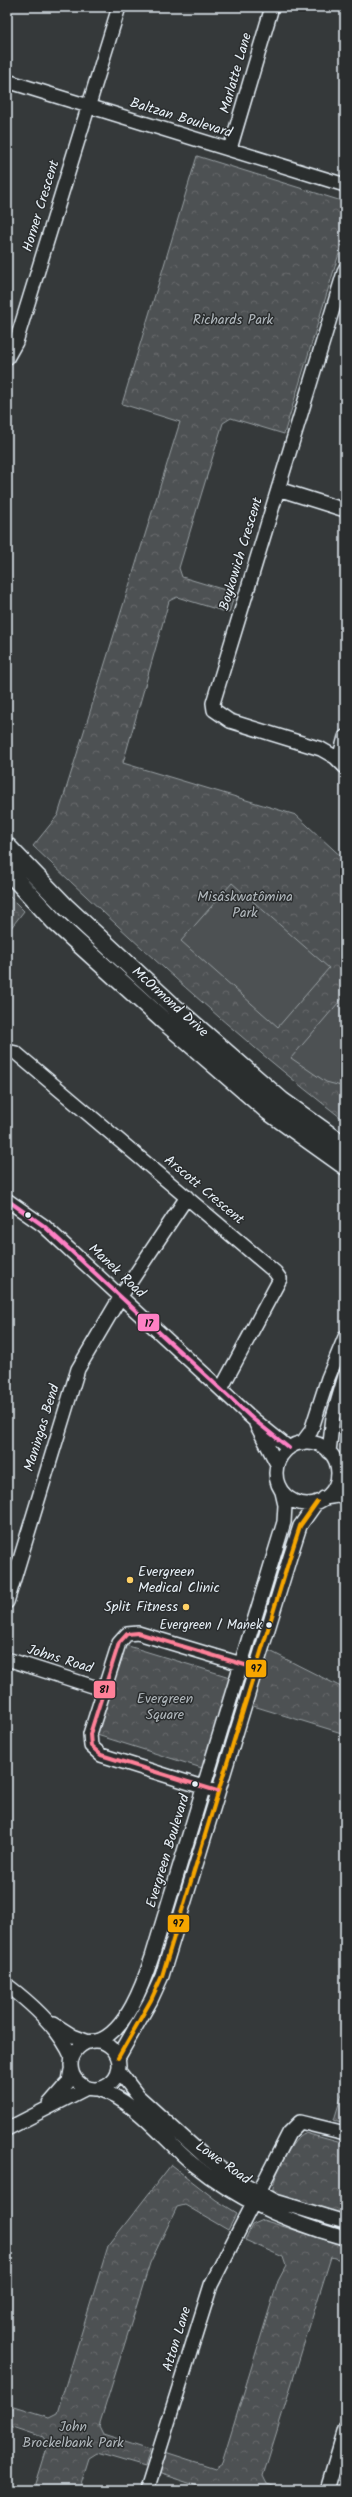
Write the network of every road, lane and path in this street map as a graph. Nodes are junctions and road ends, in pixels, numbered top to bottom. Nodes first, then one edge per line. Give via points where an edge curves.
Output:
1 (119, 7) edge
2 (272, 7) edge
3 (7, 81) edge
4 (88, 107) junction
5 (230, 149) junction
6 (345, 185) edge
7 (345, 269) edge
8 (7, 358) edge
9 (278, 489) junction
10 (345, 510) edge
11 (345, 737) edge
12 (335, 757) junction
13 (345, 767) edge
14 (7, 846) edge
15 (7, 870) edge
16 (7, 1051) edge
17 (345, 1146) edge
18 (345, 1166) edge
19 (187, 1197) junction
20 (8, 1201) edge
21 (121, 1296) junction
22 (345, 1337) edge
23 (345, 1376) edge
24 (221, 1390) junction
25 (253, 1419) junction
26 (302, 1442) junction
27 (289, 1448) junction
28 (329, 1452) junction
29 (277, 1464) junction
30 (341, 1471) edge
31 (282, 1492) junction
32 (345, 1496) edge
33 (321, 1500) junction
34 (7, 1602) edge
35 (7, 1659) edge
36 (241, 1664) junction
37 (255, 1668) junction
38 (104, 1690) junction
39 (203, 1787) junction
40 (217, 1791) junction
41 (7, 1985) edge
42 (45, 2019) junction
43 (93, 2042) junction
44 (71, 2064) junction
45 (118, 2064) junction
46 (92, 2089) junction
47 (42, 2111) junction
48 (7, 2129) edge
49 (345, 2134) edge
50 (255, 2197) junction
51 (345, 2222) edge
52 (345, 2238) edge
53 (345, 2429) edge
54 (147, 2490) edge
55 (326, 2490) edge

1 - 4 street, Horner Crescent
2 - 5 street, Marlatte Lane
3 - 4 street, Baltzan Boulevard
4 - 5 street, Baltzan Boulevard
4 - 8 street, Horner Crescent via 16,342
5 - 6 street, Baltzan Boulevard
7 - 9 street, Boykowich Crescent
9 - 10 street
9 - 12 street, Boykowich Crescent via 215,693 214,710 230,721 321,749
11 - 12 street via 341,752
12 - 13 street, Boykowich Crescent
14 - 17 main road, McOrmond Drive via 65,906 180,1012 282,1101
15 - 18 main road, McOrmond Drive via 54,921 164,1021 268,1111
16 - 19 street, Arscott Crescent via 16,1053
19 - 21 street, Maningas Bend
19 - 24 street, Arscott Crescent via 280,1279
20 - 21 street, Manek Road via 44,1226
21 - 24 street, Manek Road
21 - 34 street, Maningas Bend via 78,1369
22 - 26 street via 311,1431
23 - 28 street via 333,1416
24 - 25 street, Manek Road
25 - 27 street, Manek Road
25 - 29 street, Manek Road
26 - 27 street
26 - 28 street via 316,1444
27 - 29 street
28 - 30 street
29 - 31 street via 277,1483
30 - 33 street via 335,1486
31 - 33 street via 298,1503
31 - 36 street, Evergreen Boulevard via 285,1505 284,1522
32 - 33 street
33 - 37 street via 300,1526
35 - 38 street, Johns Road
36 - 37 street
36 - 38 street via 132,1632 119,1642
36 - 39 street, Evergreen Boulevard
37 - 40 street
38 - 39 street via 90,1734 96,1752
39 - 40 street
39 - 43 street, Evergreen Boulevard via 145,1978 123,2020 113,2033
40 - 45 street via 162,1976
41 - 42 street
42 - 43 street via 73,2036
42 - 44 street via 63,2041
43 - 44 street via 76,2051
43 - 45 street via 110,2047
44 - 46 street via 77,2081
44 - 47 street via 69,2082
45 - 46 street via 111,2083
45 - 50 street, Lowe Road via 131,2089 203,2155
46 - 47 street
46 - 50 street, Lowe Road via 120,2098 204,2173
47 - 48 street
49 - 50 street, Atton Lane via 315,2124 296,2124
50 - 51 street, Lowe Road
50 - 52 street, Lowe Road via 289,2220
50 - 54 street, Atton Lane via 205,2302
53 - 55 street

